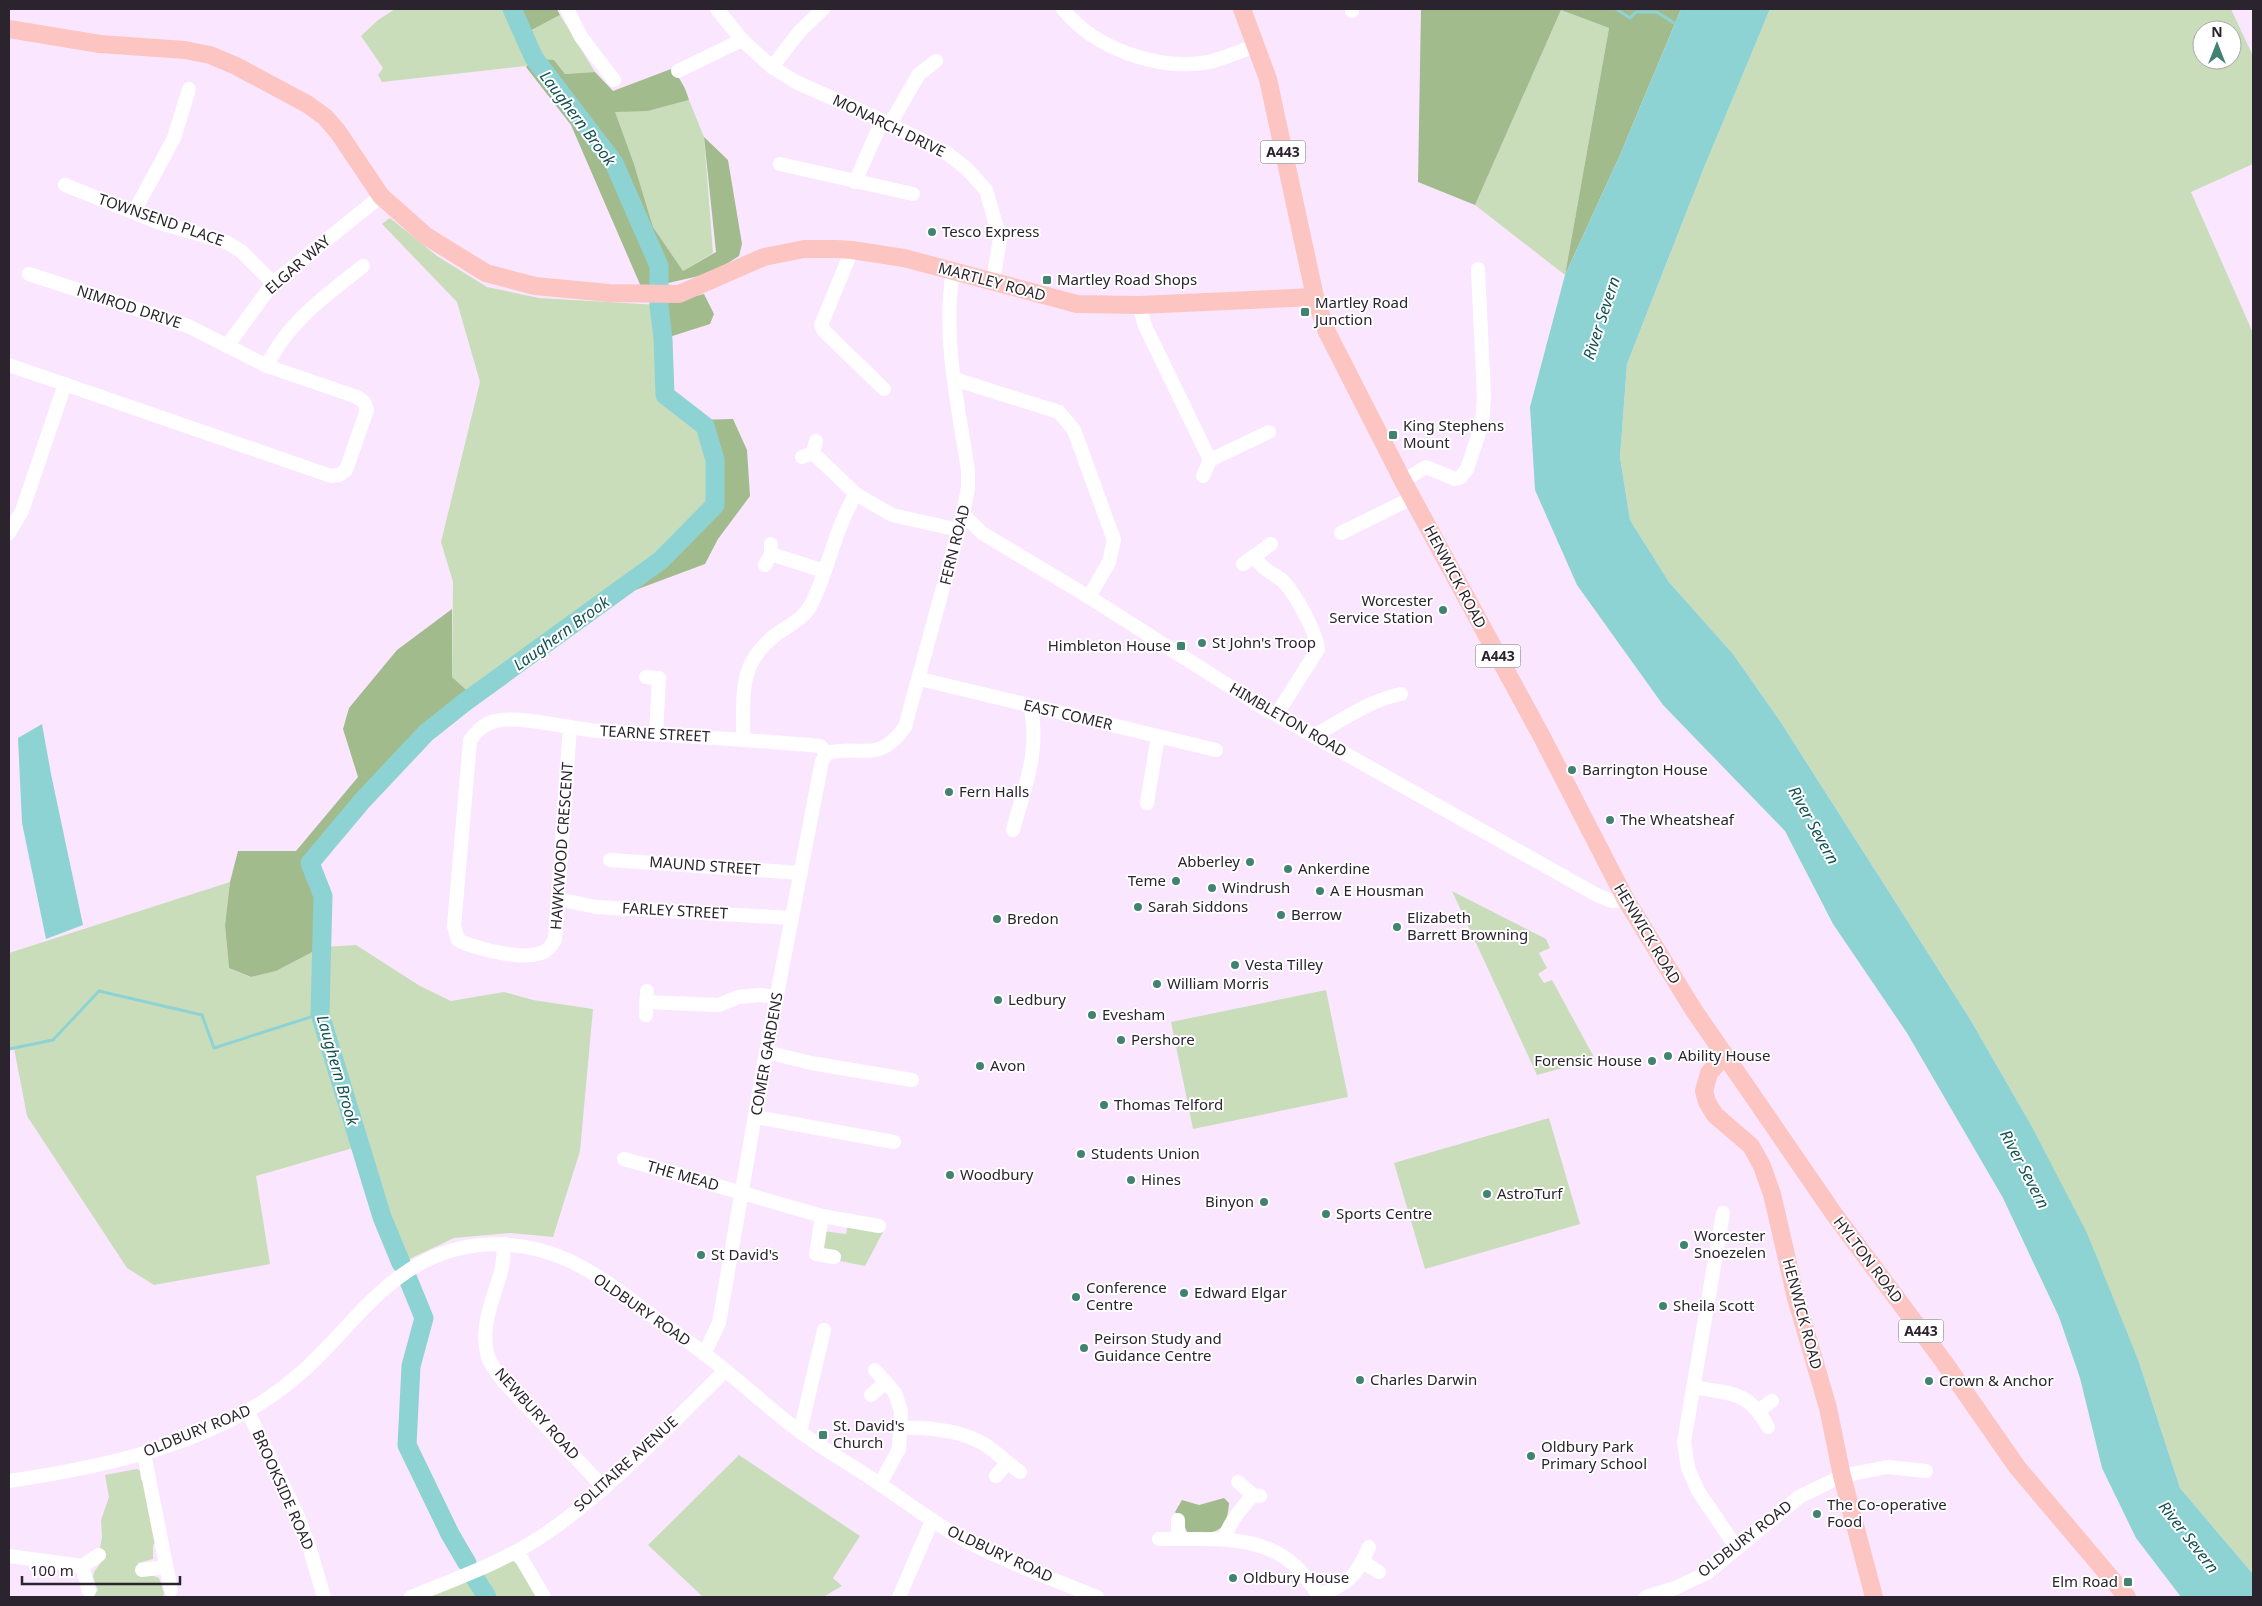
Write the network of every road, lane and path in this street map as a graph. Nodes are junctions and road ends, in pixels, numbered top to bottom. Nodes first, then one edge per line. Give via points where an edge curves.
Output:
1 (567, 9) edge
2 (717, 9) edge
3 (823, 9) edge
4 (1063, 9) edge
5 (1242, 9) edge
6 (9, 29) edge
7 (742, 40) junction
8 (1257, 45) junction
9 (936, 60) dead end
10 (772, 67) junction
11 (678, 71) dead end
12 (614, 80) dead end
13 (189, 89) dead end
14 (886, 122) junction
15 (780, 164) dead end
16 (855, 182) junction
17 (66, 185) dead end
18 (913, 194) dead end
19 (382, 196) junction
20 (134, 212) junction
21 (852, 250) junction
22 (363, 266) dead end
23 (1478, 269) dead end
24 (953, 271) junction
25 (29, 274) dead end
26 (993, 281) junction
27 (273, 283) junction
28 (1315, 297) junction
29 (1139, 305) junction
30 (227, 346) junction
31 (9, 365) edge
32 (267, 366) junction
33 (954, 379) junction
34 (65, 384) junction
35 (884, 389) dead end
36 (1270, 431) dead end
37 (810, 450) dead end
38 (1210, 460) junction
39 (1203, 476) dead end
40 (1403, 481) junction
41 (856, 494) junction
42 (1412, 498) junction
43 (963, 514) junction
44 (959, 530) junction
45 (9, 533) edge
46 (1341, 534) dead end
47 (1271, 544) dead end
48 (769, 555) dead end
49 (1255, 556) junction
50 (1243, 564) dead end
51 (824, 571) junction
52 (1088, 597) junction
53 (646, 677) dead end
54 (920, 679) junction
55 (1401, 694) dead end
56 (1030, 706) junction
57 (1277, 714) junction
58 (483, 727) joint
59 (570, 727) junction
60 (656, 734) junction
61 (1158, 736) junction
62 (1314, 736) junction
63 (743, 739) junction
64 (1216, 750) dead end
65 (827, 753) junction
66 (1148, 803) dead end
67 (1013, 830) dead end
68 (610, 860) dead end
69 (800, 873) junction
70 (558, 900) junction
71 (1626, 900) junction
72 (792, 918) junction
73 (777, 996) junction
74 (646, 1003) dead end
75 (1693, 1010) joint
76 (766, 1052) junction
77 (1725, 1055) junction
78 (912, 1080) dead end
79 (756, 1117) junction
80 (894, 1142) dead end
81 (624, 1159) dead end
82 (741, 1192) junction
83 (1723, 1213) dead end
84 (822, 1216) junction
85 (880, 1226) dead end
86 (504, 1244) junction
87 (834, 1257) dead end
88 (824, 1330) dead end
89 (704, 1354) junction
90 (875, 1370) dead end
91 (725, 1371) junction
92 (886, 1382) junction
93 (1693, 1387) junction
94 (871, 1395) dead end
95 (1772, 1401) dead end
96 (1759, 1410) junction
97 (248, 1412) junction
98 (1768, 1427) dead end
99 (901, 1428) junction
100 (800, 1432) junction
101 (144, 1454) junction
102 (1007, 1463) junction
103 (1926, 1471) dead end
104 (1020, 1472) dead end
105 (996, 1476) dead end
106 (1842, 1476) junction
107 (9, 1481) edge
108 (1238, 1482) dead end
109 (880, 1484) junction
110 (604, 1488) junction
111 (1178, 1520) dead end
112 (932, 1521) junction
113 (1159, 1538) dead end
114 (1178, 1539) junction
115 (1224, 1539) junction
116 (1369, 1547) dead end
117 (1736, 1547) junction
118 (517, 1551) junction
119 (99, 1555) dead end
120 (9, 1556) edge
121 (1363, 1562) junction
122 (82, 1566) junction
123 (166, 1567) junction
124 (142, 1570) dead end
125 (1379, 1572) dead end
126 (89, 1590) dead end
127 (171, 1590) dead end
128 (1318, 1596) edge
129 (324, 1597) edge
130 (411, 1597) edge
131 (544, 1597) edge
132 (899, 1597) edge
133 (1096, 1597) edge
134 (1646, 1597) edge
135 (1874, 1597) edge
136 (2127, 1597) edge

1 - 12 street via 581,37
2 - 7 street, MONARCH DRIVE
3 - 10 street via 800,31
4 - 8 street via 1077,24 1106,44 1156,60 1193,64
5 - 8 main road, A443
6 - 19 main road via 100,44 185,50 210,55 236,66 325,117
7 - 10 street, MONARCH DRIVE
7 - 11 street
8 - 28 main road, A443 via 1268,79
9 - 14 street via 919,74
10 - 14 street, MONARCH DRIVE via 796,82
13 - 20 street via 174,138
14 - 16 street
14 - 26 street, MONARCH DRIVE via 948,154 968,169 986,190 1000,239
15 - 16 street
16 - 18 street
17 - 20 street, TOWNSEND PLACE
19 - 21 main road, MARTLEY ROAD via 426,236 486,273 535,286 609,293 679,294 764,257 804,249
19 - 27 street, ELGAR WAY
20 - 27 street, TOWNSEND PLACE via 226,242 241,251
21 - 24 main road, MARTLEY ROAD via 904,258
21 - 35 street via 821,325 878,374
22 - 32 street via 293,324 275,348
23 - 40 street via 1484,397 1482,424 1461,477 1455,479 1426,467
24 - 26 main road, MARTLEY ROAD
24 - 33 street, FERN ROAD via 948,324
25 - 30 street, NIMROD DRIVE via 188,326
26 - 29 main road, MARTLEY ROAD via 1077,304
27 - 30 street, ELGAR WAY
28 - 29 main road, MARTLEY ROAD
28 - 40 main road, HENWICK ROAD / A443 via 1327,332
29 - 38 street via 1145,326
30 - 32 street, NIMROD DRIVE
31 - 34 street, NIMROD DRIVE
32 - 34 street, NIMROD DRIVE via 364,402 367,410 346,470 339,475 330,476
33 - 43 street, FERN ROAD via 968,470
33 - 52 street via 1058,412 1074,430 1114,540 1109,562
34 - 45 street via 22,511
36 - 38 street
37 - 41 street
38 - 39 street
40 - 42 main road, HENWICK ROAD / A443
41 - 44 street via 892,515
41 - 51 street via 838,529
42 - 46 street
42 - 71 main road, HENWICK ROAD / A443
43 - 44 street, FERN ROAD
43 - 52 street, HIMBLETON ROAD via 982,533
44 - 54 street, FERN ROAD
47 - 49 street
48 - 51 street
49 - 50 street
49 - 57 street via 1260,566 1283,582 1317,639 1318,649
51 - 63 street via 803,617 755,653 744,681
52 - 57 street, HIMBLETON ROAD
53 - 60 street via 659,678
54 - 56 street, EAST COMER
54 - 65 street, FERN ROAD via 905,728 895,741 871,752 838,750
55 - 62 street via 1364,708
56 - 61 street, EAST COMER
56 - 67 street via 1034,720 1034,752
57 - 62 street, HIMBLETON ROAD
58 - 59 street, TEARNE STREET via 495,721 512,720
58 - 70 street, HAWKWOOD CRESCENT via 475,732 470,742 454,926 458,940 470,946 533,956 548,950 555,939
59 - 60 street, TEARNE STREET
59 - 70 street, HAWKWOOD CRESCENT
60 - 63 street, TEARNE STREET
61 - 64 street, EAST COMER
61 - 66 street
62 - 71 street, HIMBLETON ROAD via 1597,895 1612,901
63 - 65 street, TEARNE STREET via 820,746
65 - 69 street, COMER GARDENS via 822,761
68 - 69 street, MAUND STREET
69 - 72 street, COMER GARDENS
70 - 72 street, FARLEY STREET via 596,907
71 - 75 main road, HENWICK ROAD / A443
72 - 73 street, COMER GARDENS
73 - 74 street via 738,997 719,1005
73 - 76 street, COMER GARDENS
75 - 77 main road, HYLTON ROAD / A443
76 - 78 street via 811,1063 896,1072
76 - 79 street, COMER GARDENS
77 - 106 main road, HENWICK ROAD via 1708,1073 1704,1091 1715,1115 1750,1146 1762,1166 1828,1408
77 - 136 main road, HYLTON ROAD / A443 via 1834,1214 2017,1467
79 - 80 street
79 - 82 street, COMER GARDENS
81 - 82 street, THE MEAD
82 - 84 street, THE MEAD
82 - 89 street, COMER GARDENS via 719,1323
83 - 93 street
84 - 85 street, THE MEAD
84 - 87 street via 816,1254
86 - 89 street, OLDBURY ROAD via 531,1247 570,1261 619,1290
86 - 97 street, OLDBURY ROAD via 466,1246 422,1262 383,1289 304,1371
86 - 110 street, NEWBURY ROAD via 502,1266 489,1312 486,1353 505,1383
88 - 100 street
89 - 91 street, OLDBURY ROAD
90 - 92 street
91 - 100 street, OLDBURY ROAD
91 - 110 street, SOLITAIRE AVENUE
92 - 94 street
92 - 99 street via 895,1393 901,1411
93 - 96 street via 1738,1396
93 - 117 street via 1684,1442 1688,1468 1698,1491
95 - 96 street
96 - 98 street
97 - 101 street, OLDBURY ROAD
97 - 129 street, BROOKSIDE ROAD via 297,1514
99 - 102 street via 931,1428 964,1436 984,1444
99 - 109 street via 899,1449
100 - 109 street, OLDBURY ROAD
101 - 107 street, OLDBURY ROAD via 64,1473
101 - 123 street
102 - 104 street
102 - 105 street
103 - 106 street, OLDBURY ROAD via 1887,1467
106 - 117 street, OLDBURY ROAD via 1799,1498
106 - 135 main road, HENWICK ROAD
108 - 115 street via 1258,1496 1236,1514
109 - 112 street, OLDBURY ROAD
110 - 118 street, SOLITAIRE AVENUE via 548,1532
111 - 114 street
112 - 132 street
112 - 133 street, OLDBURY ROAD via 969,1542
113 - 114 street
114 - 115 street
115 - 128 street via 1274,1549 1291,1560
116 - 121 street
117 - 134 street, OLDBURY ROAD via 1707,1573
118 - 130 street, SOLITAIRE AVENUE
118 - 131 street
119 - 122 street
120 - 122 street
121 - 125 street
121 - 128 street via 1337,1589
122 - 126 street
123 - 124 street
123 - 127 street

